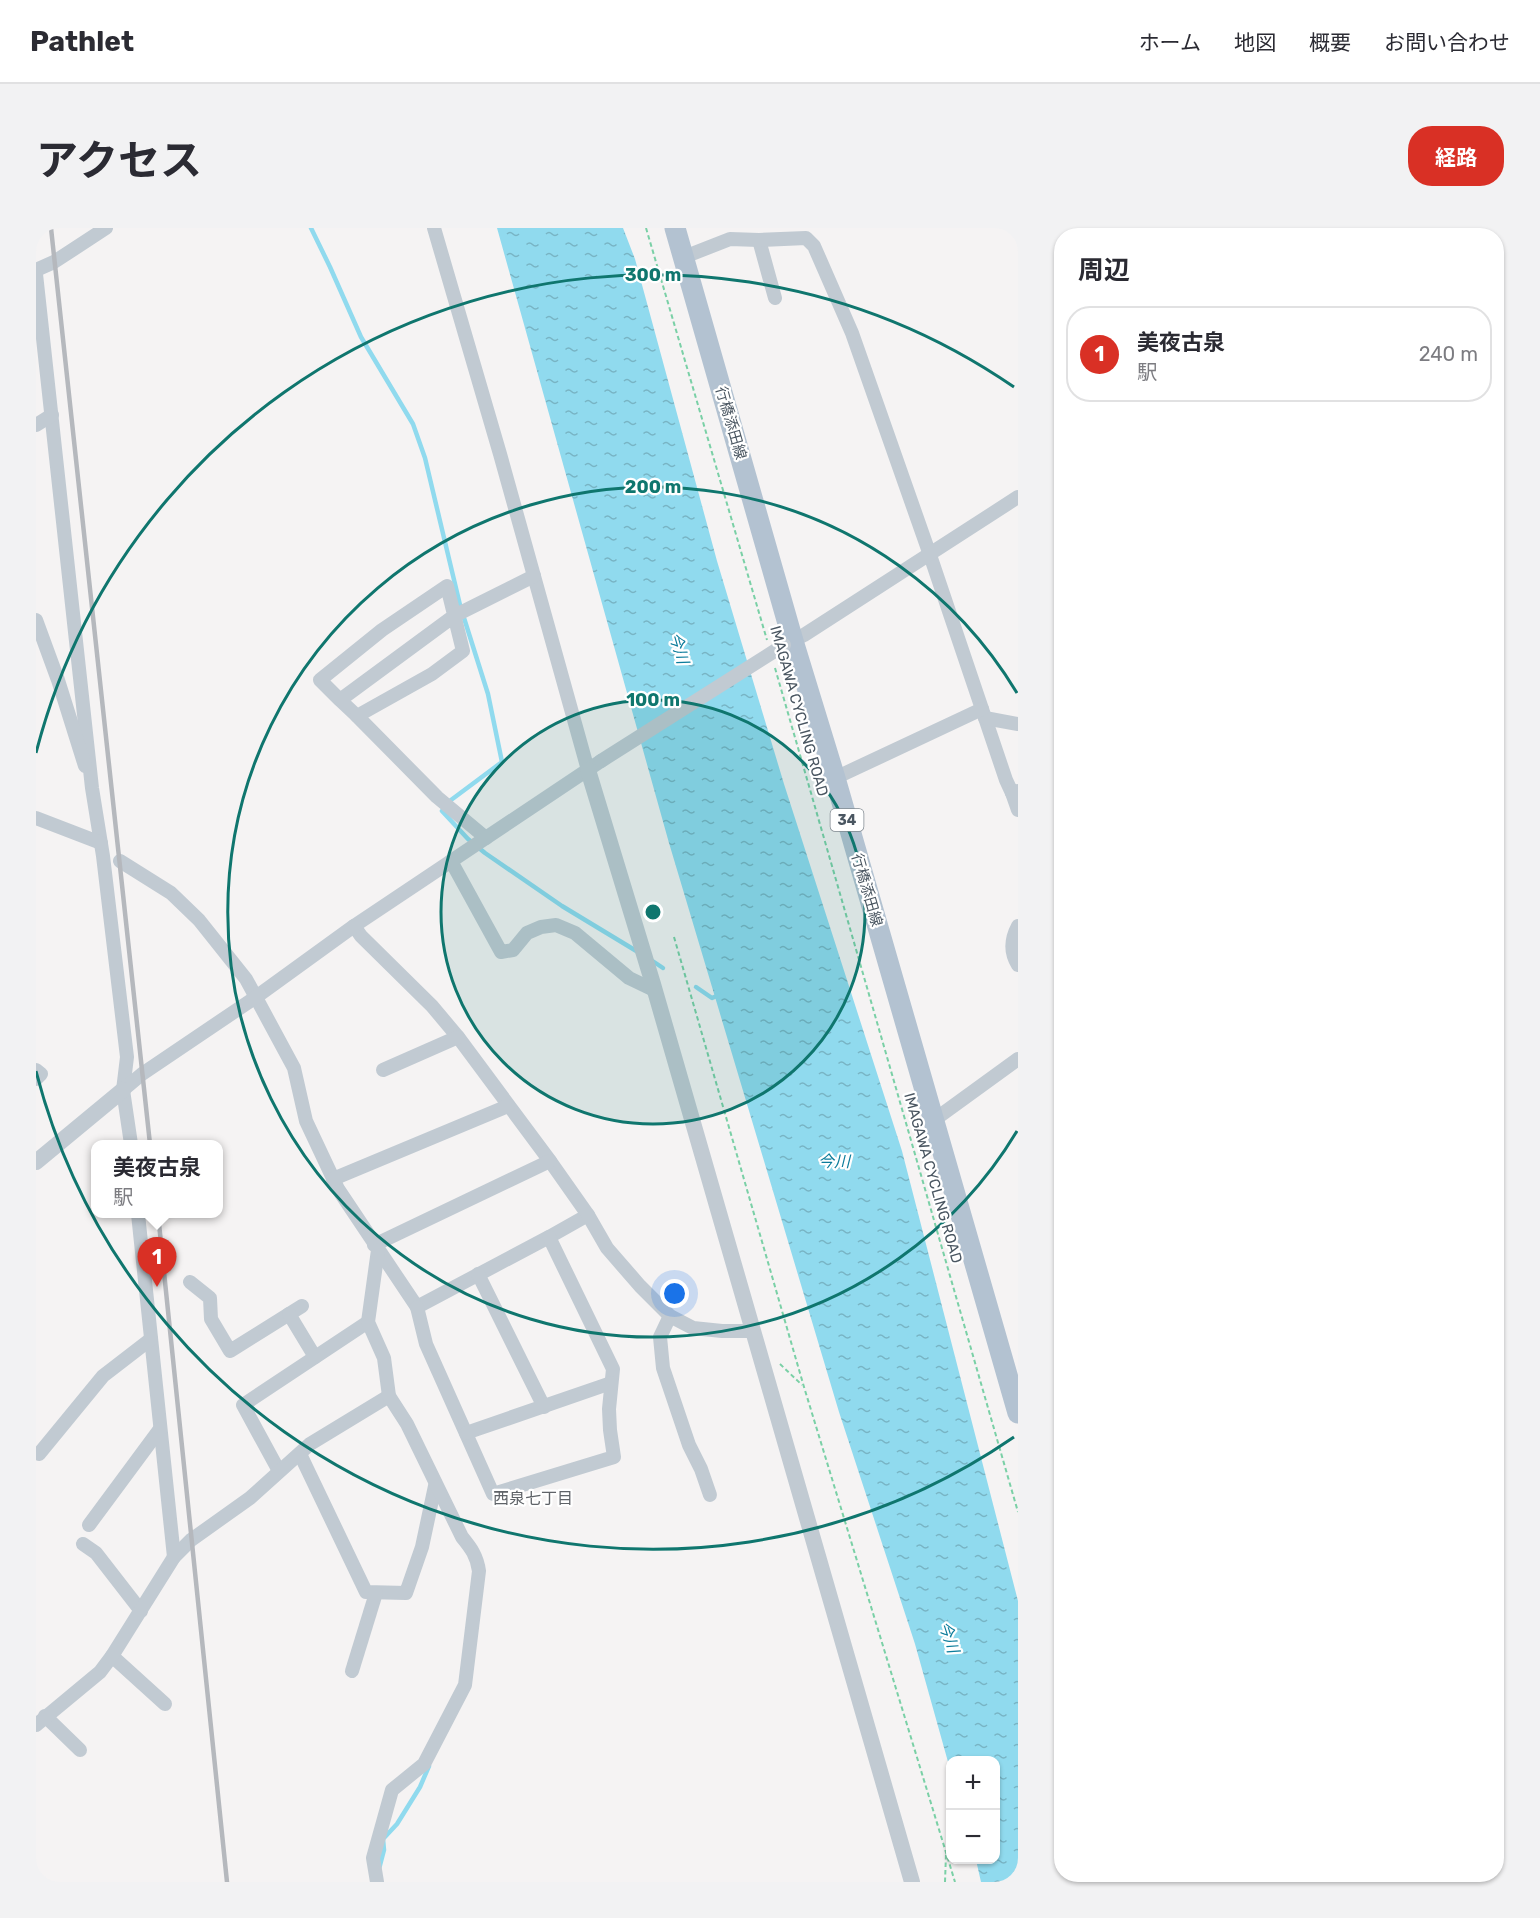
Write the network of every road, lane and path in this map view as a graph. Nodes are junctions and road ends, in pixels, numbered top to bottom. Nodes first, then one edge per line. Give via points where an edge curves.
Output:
1 (106, 228) edge
2 (434, 228) edge
3 (646, 228) edge
4 (675, 228) edge
5 (759, 240) junction
6 (684, 257) junction
7 (36, 272) edge
8 (775, 298) dead end
9 (52, 415) junction
10 (36, 425) edge
11 (1018, 497) edge
12 (930, 555) junction
13 (534, 576) junction
14 (454, 616) junction
15 (36, 621) edge
16 (768, 642) dead end
17 (789, 643) junction
18 (774, 665) dead end
19 (340, 700) junction
20 (984, 713) junction
21 (357, 716) junction
22 (1018, 724) edge
23 (594, 766) junction
24 (835, 778) junction
25 (92, 788) junction
26 (1015, 792) edge
27 (1018, 810) edge
28 (36, 818) edge
29 (485, 839) junction
30 (101, 843) junction
31 (120, 861) dead end
32 (451, 861) junction
33 (354, 926) junction
34 (1018, 926) edge
35 (674, 937) dead end
36 (1018, 965) edge
37 (654, 987) junction
38 (256, 997) junction
39 (458, 1037) junction
40 (1018, 1059) edge
41 (36, 1070) edge
42 (382, 1070) dead end
43 (36, 1079) edge
44 (123, 1090) junction
45 (508, 1106) junction
46 (934, 1120) junction
47 (129, 1140) edge
48 (550, 1161) junction
49 (36, 1162) edge
50 (333, 1179) junction
51 (588, 1215) junction
52 (138, 1218) edge
53 (549, 1238) junction
54 (376, 1247) junction
55 (478, 1274) junction
56 (190, 1282) dead end
57 (302, 1306) dead end
58 (417, 1307) junction
59 (289, 1314) junction
60 (670, 1316) junction
61 (368, 1322) junction
62 (752, 1331) junction
63 (151, 1339) junction
64 (315, 1357) junction
65 (779, 1364) dead end
66 (611, 1383) junction
67 (804, 1387) junction
68 (389, 1396) junction
69 (544, 1407) junction
70 (1018, 1413) edge
71 (160, 1429) junction
72 (466, 1432) junction
73 (39, 1454) dead end
74 (300, 1454) junction
75 (279, 1471) junction
76 (435, 1486) junction
77 (710, 1495) dead end
78 (1018, 1512) edge
79 (89, 1525) dead end
80 (83, 1544) dead end
81 (174, 1557) junction
82 (376, 1593) junction
83 (141, 1611) junction
84 (112, 1656) junction
85 (352, 1671) dead end
86 (165, 1704) dead end
87 (40, 1721) edge
88 (80, 1750) dead end
89 (946, 1851) joint
90 (950, 1864) edge
91 (377, 1882) edge
92 (912, 1882) edge
93 (945, 1882) edge
94 (955, 1882) edge

1 - 7 street
2 - 13 street
3 - 16 path, IMAGAWA CYCLING ROAD
4 - 6 main road, 行橋添田線 / 34
5 - 6 street via 730,239
5 - 8 street
5 - 12 street via 806,238 820,257 852,333
6 - 17 main road, 行橋添田線 / 34
7 - 9 street
9 - 10 street
9 - 25 street
11 - 12 street
12 - 17 street
12 - 20 street
13 - 14 street
13 - 23 street
14 - 19 street
14 - 19 street via 447,586 382,630 320,680
14 - 21 street via 463,651 432,674
15 - 25 street
17 - 23 street, bridge
17 - 24 main road, 行橋添田線 / 34
18 - 78 path, IMAGAWA CYCLING ROAD
19 - 21 street
20 - 22 street
20 - 24 street
20 - 26 street via 1006,780
21 - 29 street
23 - 29 street
23 - 37 street
24 - 46 main road, 行橋添田線 / 34
25 - 30 street
26 - 27 street
28 - 30 street
29 - 32 street
30 - 44 street via 127,1057
31 - 38 street via 171,893 199,920
32 - 33 street
32 - 37 street via 501,952 513,950 527,933 556,925 575,933 629,978
33 - 38 street
33 - 39 street
34 - 36 street via 1012,937
35 - 67 path
37 - 62 street
38 - 44 street
38 - 50 street via 294,1068 306,1120
39 - 42 street
39 - 45 street
40 - 46 street
41 - 43 street via 41,1074
44 - 47 street
44 - 49 street
45 - 48 street
45 - 50 street
46 - 70 main road, 行橋添田線 / 34
48 - 51 street
48 - 54 street
50 - 54 street
51 - 53 street
51 - 60 street via 614,1258
52 - 63 street
53 - 55 street
53 - 66 street via 613,1369
54 - 58 street
54 - 61 street
55 - 58 street
55 - 69 street
56 - 59 street via 210,1298 211,1320 230,1351
57 - 59 street
58 - 72 street via 426,1344
59 - 64 street
60 - 62 street via 693,1328
60 - 77 street via 660,1338 663,1368
61 - 64 street
61 - 68 street via 384,1358
62 - 92 street
63 - 71 street
63 - 73 street via 104,1376
64 - 75 street via 243,1405
65 - 67 path
66 - 69 street
66 - 72 street via 614,1457 493,1494
67 - 89 path
68 - 74 street
68 - 76 street
69 - 72 street
71 - 79 street
71 - 81 street
74 - 75 street
74 - 82 street via 366,1592
75 - 81 street
76 - 82 street via 422,1548 406,1593
76 - 91 street via 478,1560 465,1685 424,1764 392,1790 373,1858
80 - 83 street via 100,1547
81 - 83 street
82 - 85 street
83 - 84 street
84 - 86 street
84 - 87 street via 87,1685
87 - 88 street
89 - 93 path
90 - 94 path

